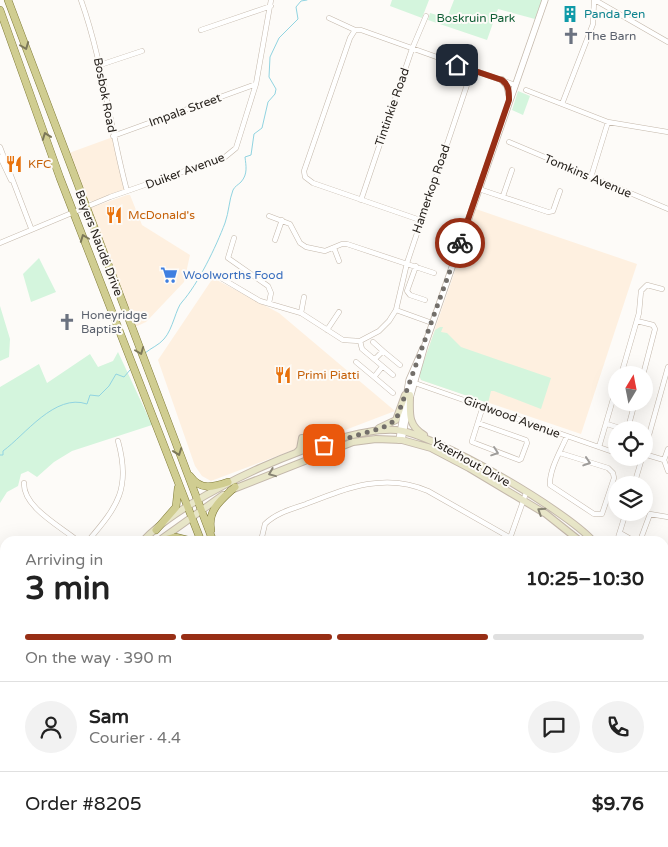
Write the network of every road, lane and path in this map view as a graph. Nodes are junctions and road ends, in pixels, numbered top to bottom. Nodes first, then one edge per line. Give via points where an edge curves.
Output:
1 (8, 0) edge
2 (81, 0) edge
3 (545, 0) edge
4 (595, 0) edge
5 (271, 3) edge
6 (0, 10) edge
7 (426, 16) dead end
8 (329, 18) dead end
9 (200, 30) dead end
10 (356, 30) junction
11 (668, 42) edge
12 (412, 49) junction
13 (142, 51) dead end
14 (100, 65) junction
15 (472, 70) junction
16 (502, 80) junction
17 (256, 84) junction
18 (515, 85) junction
19 (526, 90) dead end
20 (509, 100) junction
21 (562, 104) junction
22 (608, 122) junction
23 (668, 132) edge
24 (113, 136) junction
25 (509, 142) dead end
26 (0, 147) edge
27 (0, 157) edge
28 (512, 170) dead end
29 (591, 177) junction
30 (12, 181) junction
31 (479, 189) junction
32 (560, 191) dead end
33 (127, 192) junction
34 (503, 196) junction
35 (361, 200) junction
36 (85, 207) junction
37 (668, 209) edge
38 (74, 211) junction
39 (269, 216) dead end
40 (282, 220) junction
41 (420, 220) junction
42 (31, 228) junction
43 (234, 238) dead end
44 (275, 240) dead end
45 (0, 243) edge
46 (334, 248) junction
47 (339, 261) dead end
48 (407, 263) junction
49 (416, 266) junction
50 (434, 274) dead end
51 (221, 278) dead end
52 (662, 289) dead end
53 (304, 298) dead end
54 (425, 300) dead end
55 (269, 304) junction
56 (396, 310) junction
57 (339, 312) dead end
58 (301, 313) junction
59 (637, 321) junction
60 (432, 324) junction
61 (327, 330) junction
62 (360, 341) junction
63 (373, 342) dead end
64 (383, 351) junction
65 (375, 360) junction
66 (356, 362) dead end
67 (400, 365) dead end
68 (624, 366) edge
69 (645, 366) edge
70 (382, 367) junction
71 (668, 367) edge
72 (393, 375) dead end
73 (374, 377) junction
74 (411, 381) junction
75 (662, 389) junction
76 (668, 391) edge
77 (393, 393) dead end
78 (408, 395) junction
79 (483, 406) junction
80 (610, 411) edge
81 (633, 411) edge
82 (653, 421) edge
83 (478, 422) junction
84 (607, 424) junction
85 (401, 431) junction
86 (365, 432) junction
87 (566, 436) junction
88 (302, 438) dead end
89 (310, 439) dead end
90 (400, 440) junction
91 (433, 440) junction
92 (118, 441) dead end
93 (324, 445) junction
94 (599, 447) junction
95 (668, 449) edge
96 (608, 450) edge
97 (560, 453) junction
98 (291, 457) junction
99 (653, 458) edge
100 (664, 460) junction
101 (185, 470) junction
102 (668, 471) edge
103 (175, 475) junction
104 (228, 482) junction
105 (24, 483) dead end
106 (235, 487) junction
107 (526, 493) junction
108 (197, 500) junction
109 (524, 500) junction
110 (187, 507) junction
111 (201, 510) junction
112 (192, 517) junction
113 (668, 517) edge
114 (623, 521) edge
115 (156, 530) junction
116 (620, 533) junction
117 (72, 536) edge
118 (92, 536) edge
119 (149, 536) edge
120 (167, 536) edge
121 (199, 536) edge
122 (211, 536) edge
123 (212, 536) edge
124 (262, 536) edge
125 (505, 536) edge
126 (511, 536) edge
127 (574, 536) edge
128 (587, 536) edge
129 (619, 536) edge
130 (625, 536) edge
131 (642, 536) edge

1 -> 36 main road, Beyers Naudé Drive
2 - 14 street, Bosbok Road
3 - 18 street
4 - 11 street
4 - 21 street via 593,24
5 - 9 street
5 - 17 street, Duiker Avenue
38 -> 6 main road, Beyers Naudé Drive
7 - 12 street, Tintinkie Road
8 - 10 street
10 - 12 street
10 - 35 street via 350,38 304,171 309,181
12 - 15 street
12 - 35 street, Tintinkie Road
13 - 14 street
14 - 24 street, Bosbok Road
15 - 16 street
15 - 41 street, Hamerkop Road
16 - 18 street
16 - 20 street via 509,89
17 - 24 street, Impala Street
17 - 33 street, Duiker Avenue via 232,153
18 - 20 street
19 - 21 street
20 - 31 street
21 - 22 street
22 - 23 street
22 - 29 street
24 - 33 street, Bosbok Road
25 - 29 street, Tomkins Avenue
26 - 30 street
27 - 30 street
28 - 34 street
29 - 37 street, Tomkins Avenue
30 - 42 street
31 - 34 street
31 - 60 street
32 - 34 street via 551,212
33 - 36 street, Duiker Avenue
35 - 41 street
36 - 38 street, Duiker Avenue
36 -> 101 main road, Beyers Naudé Drive
38 - 42 street, Duiker Avenue
103 -> 38 main road, Beyers Naudé Drive
39 - 40 street
40 - 44 street
40 - 46 street via 291,225 304,245 321,251
41 - 48 street, Hamerkop Road
42 - 45 street, Duiker Avenue
43 - 55 street via 228,258 268,286 271,293
46 - 47 street
46 - 48 street via 347,244
48 - 49 street
48 - 56 street, Hamerkop Road
49 - 50 street
49 - 54 street via 408,293
51 - 55 street
52 - 59 street via 652,285 643,288
53 - 58 street
55 - 58 street
56 - 60 street
56 - 62 street via 379,331
57 - 61 street
58 - 61 street
59 - 68 street
59 - 69 street via 655,327
60 - 74 street
61 - 62 street via 343,340
62 - 65 street via 362,349
63 - 64 street
64 - 65 street
64 - 67 street
65 - 70 street
66 - 73 street
70 - 72 street
70 - 73 street
71 - 75 street
73 - 77 street
74 - 78 street
74 - 79 street, Girdwood Avenue
75 - 76 street
75 - 82 street
78 - 85 street
78 - 86 main road via 396,420
78 - 91 main road via 411,422 417,431
79 - 83 street
79 - 87 street, Girdwood Avenue
80 - 84 street
81 - 84 street via 628,428
83 -> 83 street via 472,441 475,445 521,460 527,443 525,439
84 - 94 street
85 - 86 main road, Ysterhout Drive
85 - 90 street
85 - 91 main road, Ysterhout Drive
86 - 93 main road, Ysterhout Drive
87 - 94 street, Girdwood Avenue
87 - 97 street
88 - 98 main road via 300,449
89 - 93 main road
90 -> 106 main road, Ysterhout Drive via 376,438 353,442
90 - 109 main road, Ysterhout Drive via 442,452
91 - 107 main road, Ysterhout Drive
92 - 118 street via 124,476 120,498
93 - 98 main road, Ysterhout Drive
94 - 96 street, Girdwood Avenue
95 - 100 street
97 -> 97 street via 608,468 613,473 602,514 594,514 550,487
98 - 104 main road, Ysterhout Drive
99 - 100 street
100 - 102 street
101 - 104 main road via 195,482 205,487
101 - 108 main road, Beyers Naudé Drive
103 - 110 main road, Beyers Naudé Drive
103 - 115 main road via 179,493 176,507
104 - 108 main road, Ysterhout Drive
105 - 117 street via 28,502
106 - 111 main road, Ysterhout Drive
106 - 123 main road via 212,512
107 - 109 street
107 - 128 main road, Ysterhout Drive via 562,515
108 - 110 main road, Ysterhout Drive
108 - 111 main road, Beyers Naudé Drive
109 - 126 street
127 -> 109 main road, Ysterhout Drive
110 - 112 main road, Beyers Naudé Drive
110 - 115 main road, Ysterhout Drive
111 - 112 main road, Ysterhout Drive
111 - 122 main road, Beyers Naudé Drive
112 - 120 main road, Ysterhout Drive
112 - 121 main road, Beyers Naudé Drive
113 - 131 street via 650,514
114 - 116 street
115 - 119 main road, Ysterhout Drive
116 - 129 street
116 - 130 street
124 - 125 street via 265,524 274,517 356,485 394,482 416,485

